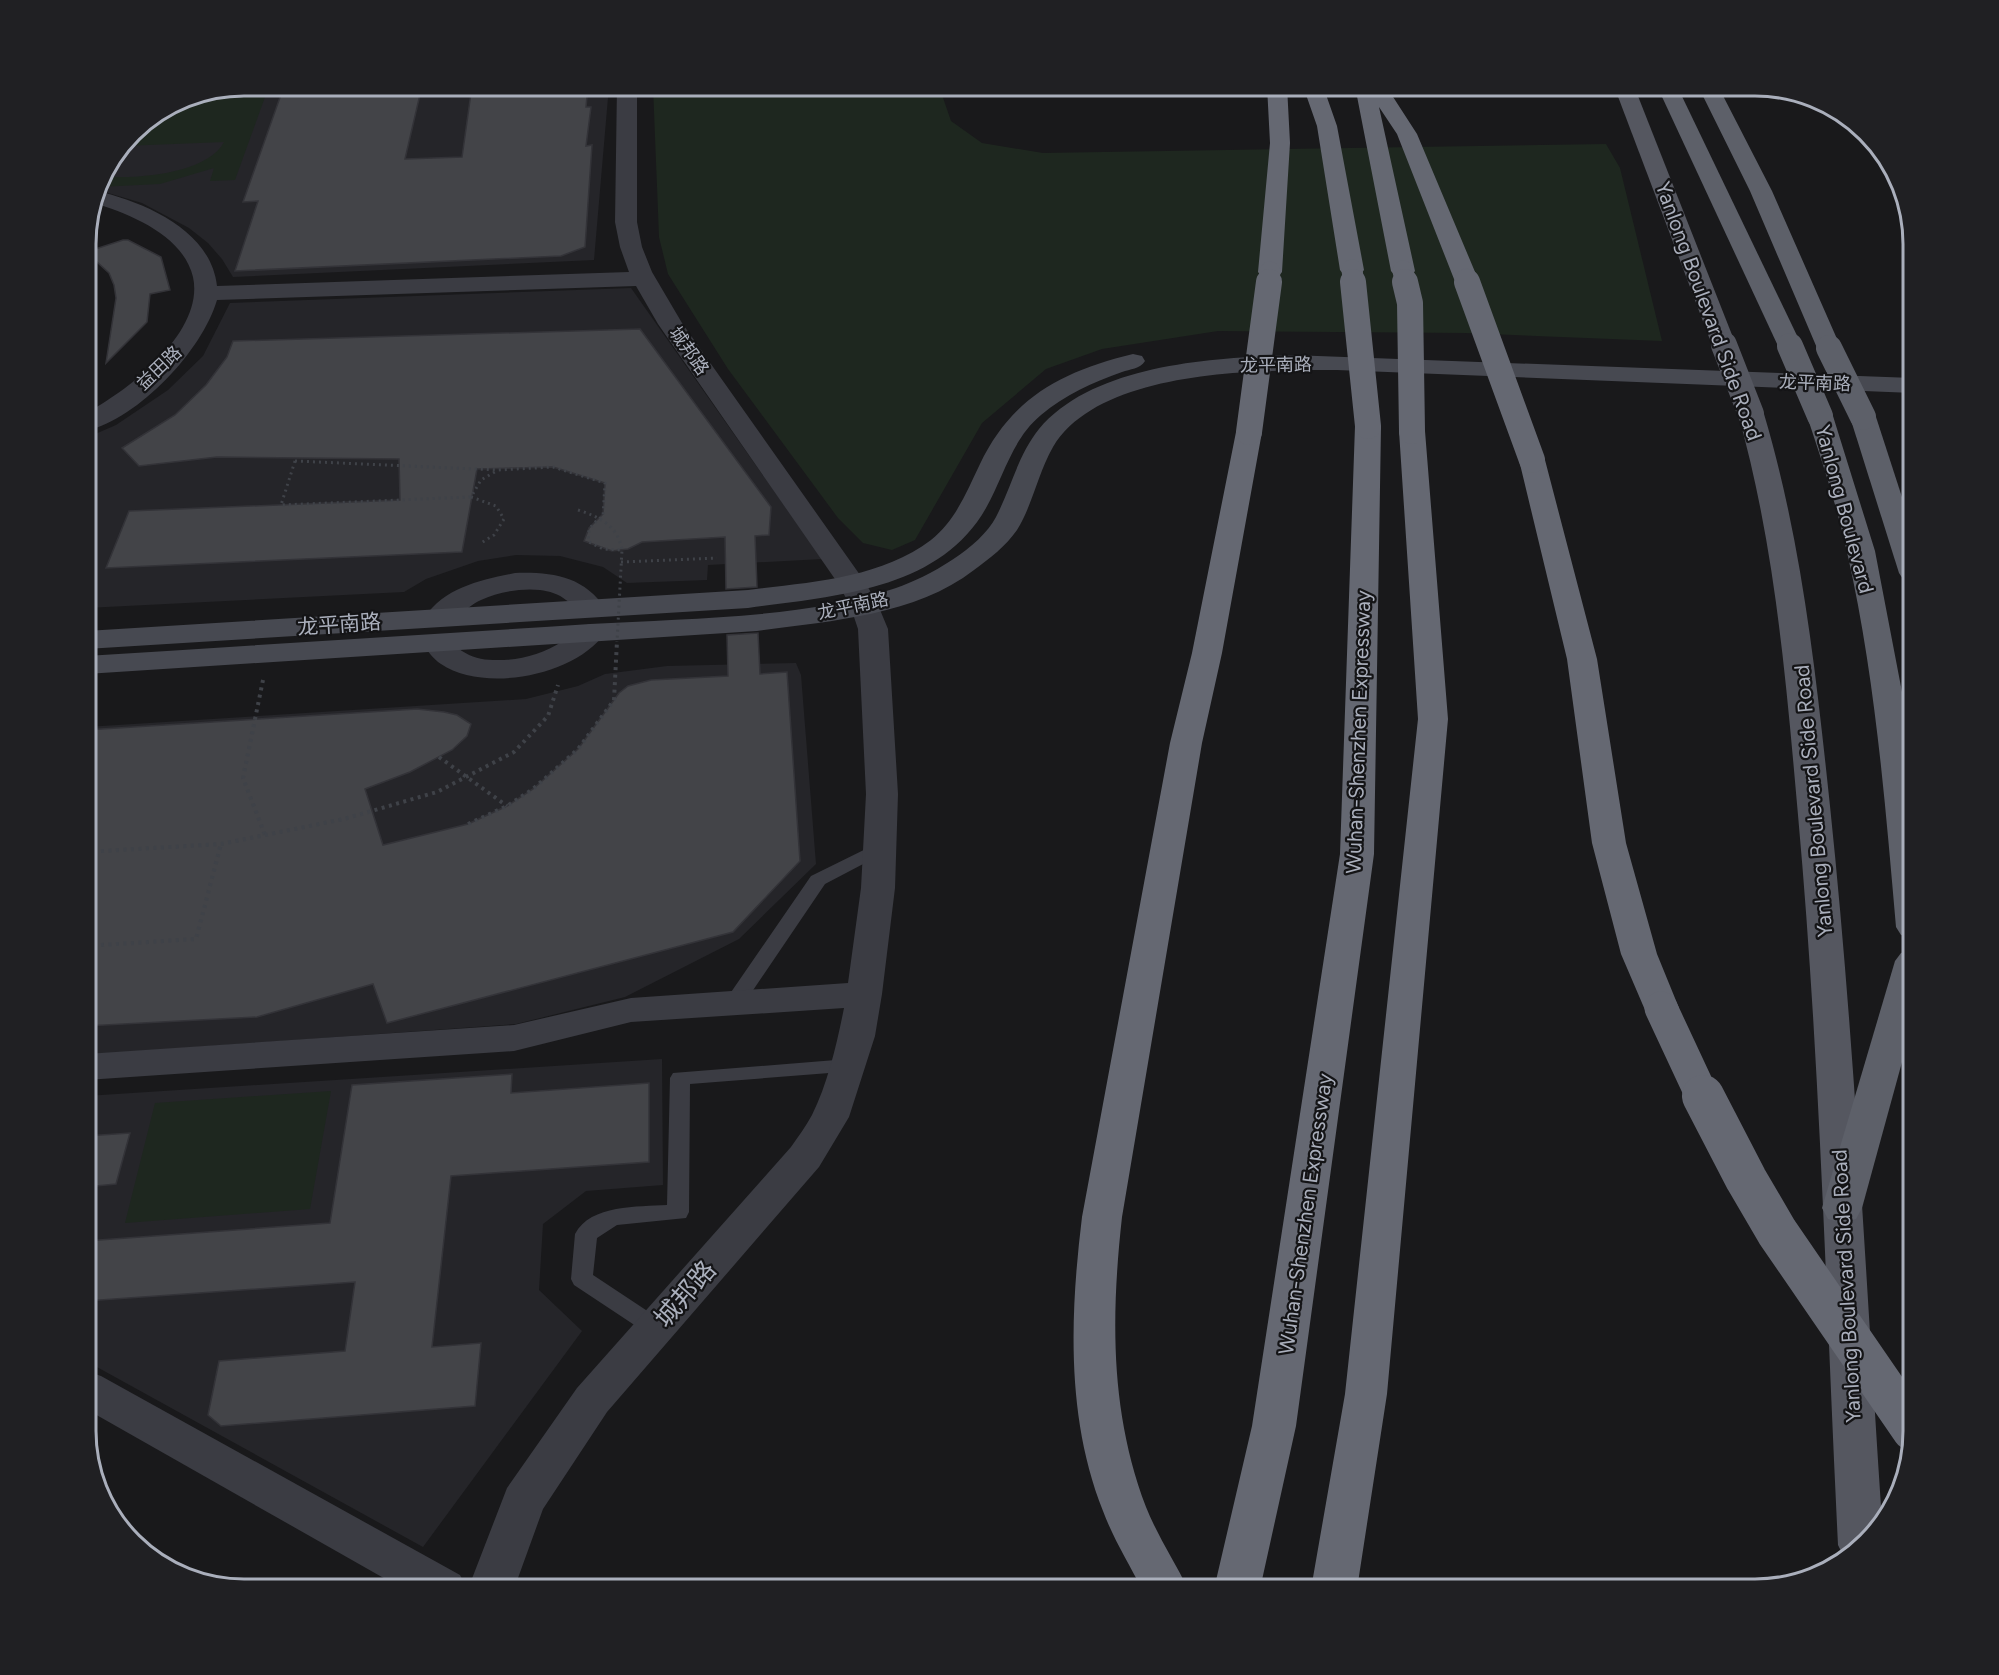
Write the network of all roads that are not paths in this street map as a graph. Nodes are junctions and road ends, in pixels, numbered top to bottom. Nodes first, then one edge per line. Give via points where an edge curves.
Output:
1 (627, 96) edge
2 (1278, 96) edge
3 (1316, 96) edge
4 (1367, 96) edge
5 (1382, 96) edge
6 (1628, 96) edge
7 (1672, 96) edge
8 (1713, 96) edge
9 (1733, 96) edge
10 (1761, 191) junction
11 (103, 199) edge
12 (643, 279) junction
13 (206, 293) junction
14 (1899, 379) edge
15 (97, 418) edge
16 (1903, 539) edge
17 (858, 593) junction
18 (590, 621) junction
19 (438, 630) junction
20 (96, 640) edge
21 (96, 663) edge
22 (1903, 816) edge
23 (880, 848) junction
24 (864, 994) junction
25 (1903, 999) edge
26 (734, 1003) junction
27 (96, 1066) edge
28 (848, 1066) junction
29 (1842, 1209) junction
30 (656, 1328) junction
31 (96, 1394) edge
32 (1903, 1414) edge
33 (1860, 1535) edge
34 (425, 1579) edge
35 (494, 1579) edge
36 (1159, 1579) edge
37 (1239, 1579) edge
38 (1336, 1579) edge

1 - 12 street, 城邦路 via 626,222
2 - 36 highway, bridge via 1280,143 1270,272 1249,432 1210,642 1182,766 1104,1206 1094,1286 1094,1354 1102,1435 1125,1511
3 - 37 highway, Wuhan-Shenzhen Expressway, bridge via 1326,126 1352,270 1368,410 1357,854 1274,1426
4 - 38 highway, bridge via 1410,303 1412,431 1433,719 1366,1394
5 - 32 highway, bridge via 1407,134 1425,175 1532,460 1582,658 1611,854 1639,954 1701,1097 1760,1204
6 - 29 main road, Yanlong Boulevard Side Road, bridge via 1751,414 1768,477 1797,636 1824,910
7 - 22 highway, Yanlong Boulevard, bridge via 1790,346 1840,474 1861,552 1878,643
8 - 10 highway, Yanlong Boulevard
9 - 10 highway
10 - 16 highway, Yanlong Boulevard, bridge via 1863,417
11 - 13 street via 138,210 191,248
12 - 13 street
12 - 17 street, 城邦路 via 670,324
13 - 15 street, 益田路 via 195,326 178,355 146,384
14 - 17 main road, 龙平南路 via 1286,364 1192,370 1148,379 1111,391 1068,416 1041,445 1003,529 971,561 922,590
14 - 17 main road, 龙平南路 via 1386,348 1227,348 1130,362 1087,377 1035,405 1010,433 966,518 941,546
17 - 18 main road, 龙平南路 via 842,611 753,611
17 - 23 street, 城邦路 via 873,629 882,794
18 - 19 main road, 龙平南路
18 - 19 street via 583,641 565,655 512,669 460,663 442,652
19 - 20 main road, 龙平南路
19 - 21 main road, 龙平南路
23 - 24 street, 城邦路
23 - 26 lane via 818,880
24 - 26 street
24 - 28 street, 城邦路
25 - 29 highway
26 - 27 street via 631,1010 514,1038
28 - 30 street, 城邦路 via 830,1117 806,1157
28 - 30 lane via 680,1078 678,1212 612,1217 586,1234 582,1279
29 - 33 main road, Yanlong Boulevard Side Road
30 - 35 street, 城邦路 via 592,1400 524,1501
31 - 34 street

